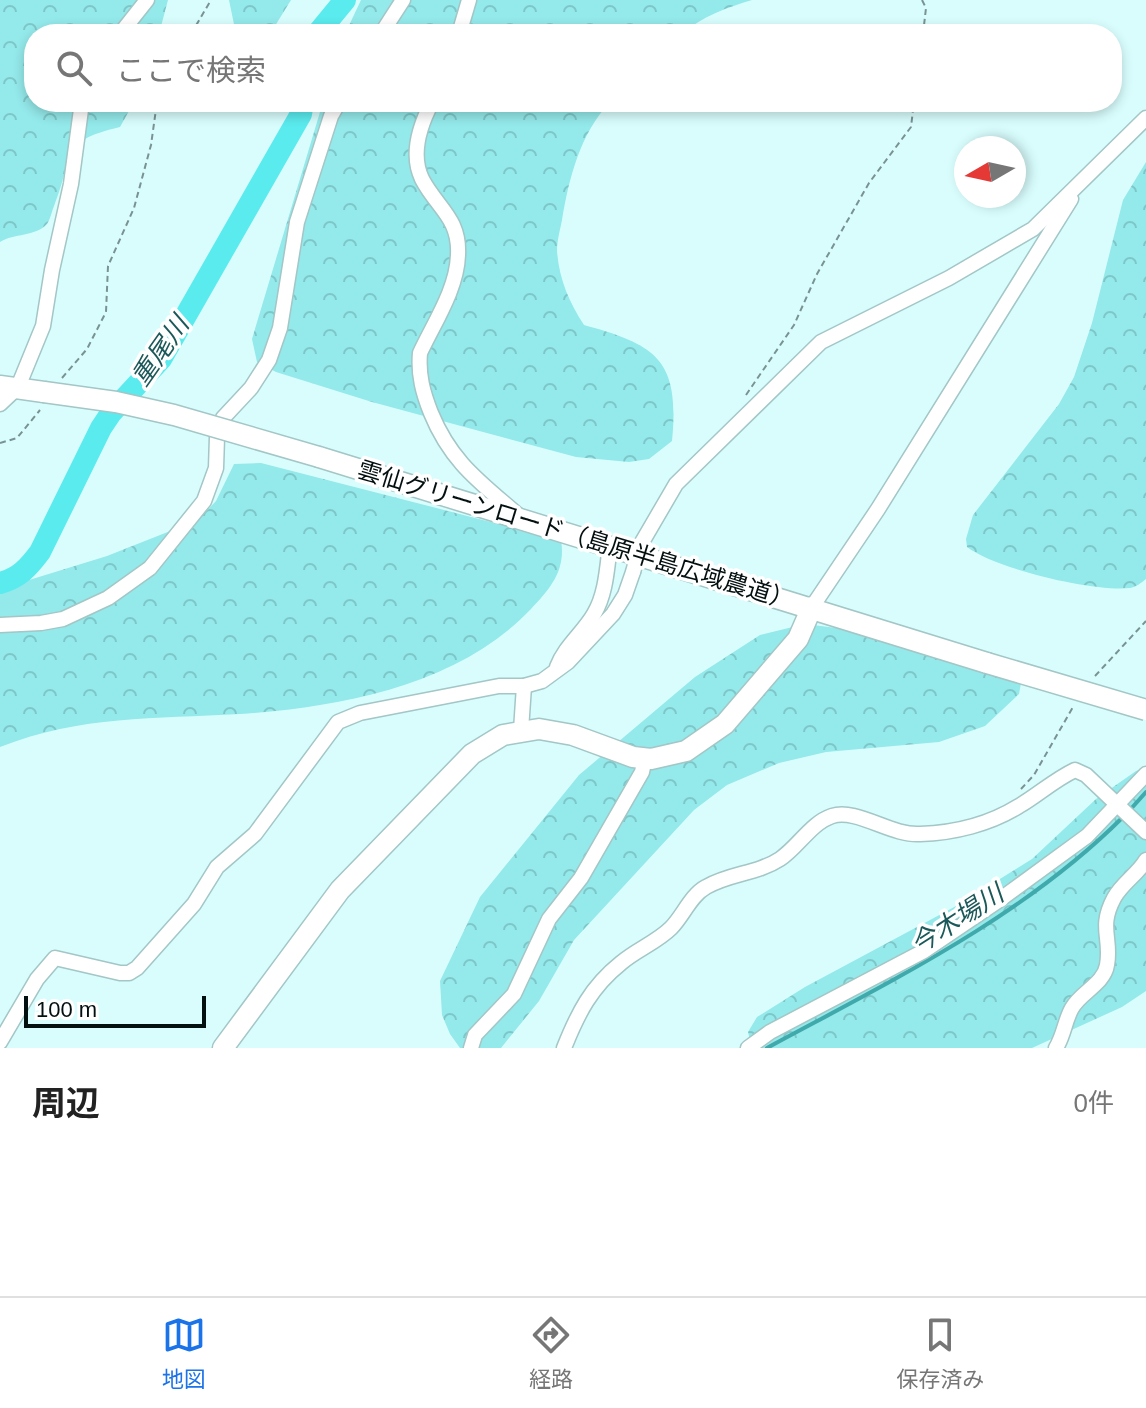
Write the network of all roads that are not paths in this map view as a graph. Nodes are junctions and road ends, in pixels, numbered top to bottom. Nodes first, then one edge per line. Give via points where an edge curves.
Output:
1 (147, 0) edge
2 (403, 0) edge
3 (469, 0) edge
4 (128, 24) edge
5 (387, 24) edge
6 (462, 24) edge
7 (81, 112) edge
8 (333, 112) edge
9 (427, 112) edge
10 (1146, 118) edge
11 (1082, 182) junction
12 (9, 386) edge
13 (0, 404) edge
14 (526, 521) junction
15 (610, 545) junction
16 (812, 607) junction
17 (0, 625) edge
18 (556, 671) junction
19 (524, 686) junction
20 (1146, 710) edge
21 (521, 730) junction
22 (645, 758) junction
23 (1146, 774) edge
24 (1123, 809) junction
25 (1146, 832) edge
26 (1146, 860) edge
27 (0, 1042) edge
28 (223, 1048) edge
29 (471, 1048) edge
30 (564, 1048) edge
31 (748, 1048) edge
32 (1056, 1048) edge

1 - 4 street
2 - 5 street
3 - 6 street
7 - 12 street via 43,326
8 - 17 street via 297,222 280,328 269,360 223,418 216,468 204,501 150,568 108,598 63,619
9 - 14 street via 416,146 421,178 454,222 459,254 455,276 420,353 423,392 442,440 464,468
10 - 11 street
11 - 16 street
11 - 18 street, bridge via 1033,229 821,342 676,484 641,544 625,595 613,614
12 - 13 street
12 - 14 street, 雲仙グリーンロード（島原半島広域農道）, bridge via 174,415
14 - 15 street, 雲仙グリーンロード（島原半島広域農道）
15 - 16 street, 雲仙グリーンロード（島原半島広域農道）
15 - 18 street via 594,615 564,652
16 - 20 street, 雲仙グリーンロード（島原半島広域農道）, bridge
16 - 22 street via 798,639 725,724 686,751
18 - 19 street
19 - 21 street
19 - 27 street via 499,686 338,722 255,834 217,867 194,904 137,968 120,973 55,958
21 - 22 street via 557,730
21 - 28 street via 472,754 340,890
22 - 29 street via 595,856 549,919 514,994 475,1035
23 - 24 street
24 - 25 street
24 - 30 street via 1075,770 987,823 919,835 849,815 832,816 764,869 702,889 669,930 621,963 591,992
24 - 31 street via 924,951
26 - 32 street via 1115,897 1107,915 1107,968 1072,1008

